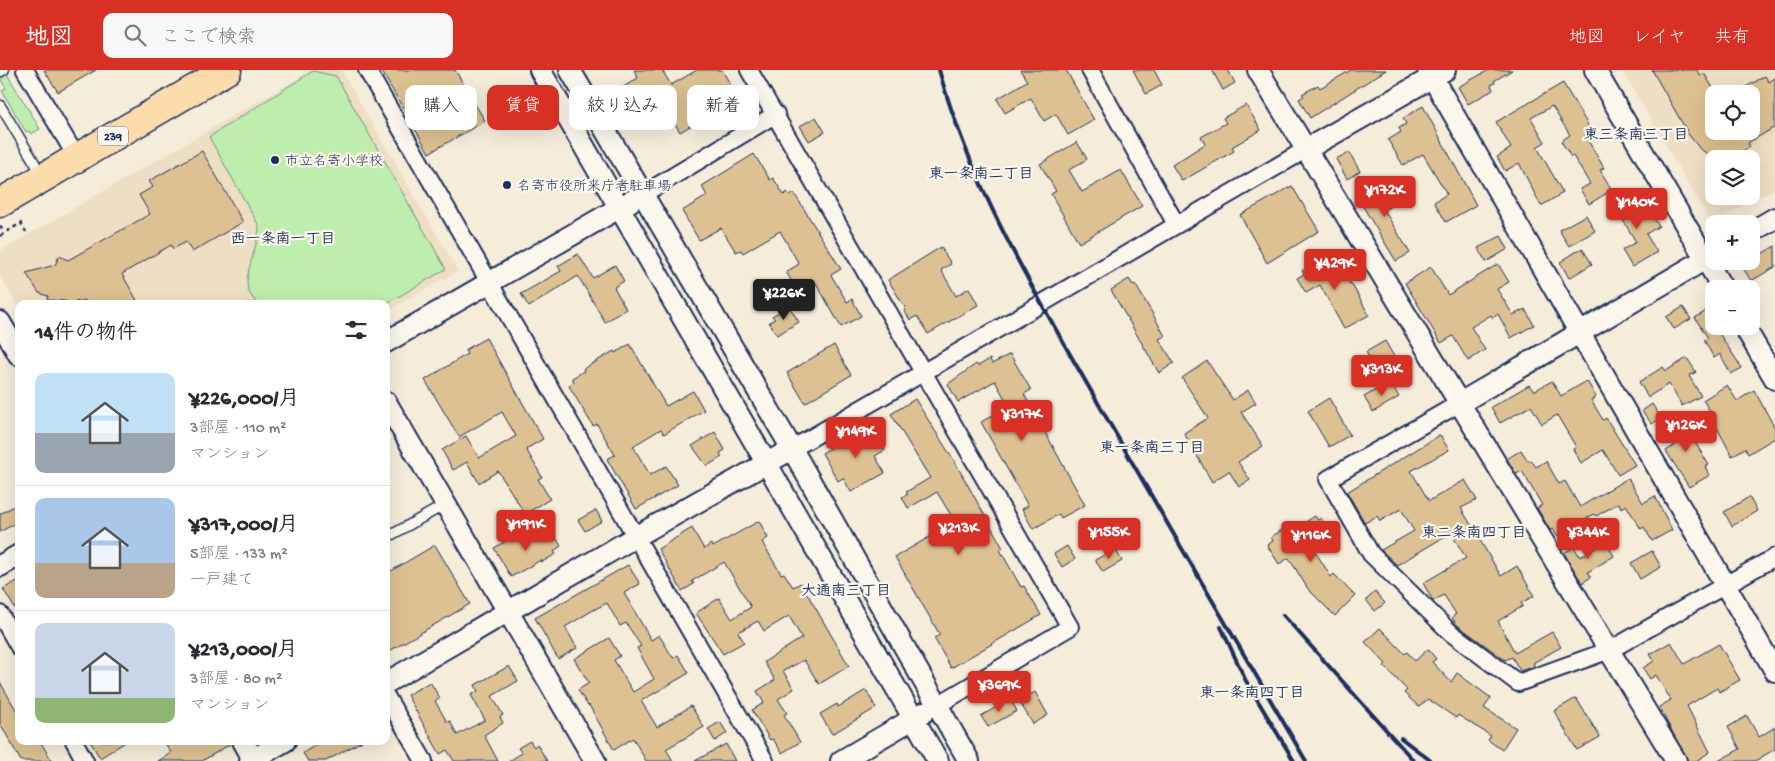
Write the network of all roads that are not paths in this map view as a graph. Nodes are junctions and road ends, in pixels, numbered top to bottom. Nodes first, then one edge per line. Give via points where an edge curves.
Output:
1 (4, 70) edge
2 (24, 70) edge
3 (227, 70) edge
4 (367, 70) edge
5 (540, 70) edge
6 (570, 70) edge
7 (750, 70) edge
8 (1090, 70) edge
9 (1258, 70) edge
10 (1595, 70) edge
11 (0, 72) edge
12 (1435, 72) edge
13 (199, 77) edge
14 (0, 104) edge
15 (776, 114) junction
16 (1305, 150) junction
17 (77, 158) junction
18 (43, 178) junction
19 (642, 195) junction
20 (0, 203) edge
21 (620, 207) junction
22 (1775, 218) edge
23 (1176, 224) junction
24 (1760, 227) edge
25 (1705, 249) edge
26 (1705, 258) edge
27 (489, 283) junction
28 (0, 322) edge
29 (1579, 333) junction
30 (1749, 335) edge
31 (390, 340) edge
32 (15, 348) edge
33 (923, 372) junction
34 (1775, 378) edge
35 (1460, 403) junction
36 (390, 409) edge
37 (792, 449) junction
38 (766, 463) junction
39 (446, 504) junction
40 (390, 536) edge
41 (635, 537) junction
42 (15, 557) edge
43 (1775, 557) edge
44 (0, 566) edge
45 (1725, 585) junction
46 (508, 611) junction
47 (0, 614) edge
48 (15, 639) edge
49 (1610, 650) junction
50 (1775, 671) edge
51 (390, 680) edge
52 (390, 703) edge
53 (936, 706) junction
54 (913, 719) junction
55 (76, 745) edge
56 (245, 745) edge
57 (278, 745) edge
58 (253, 760) edge
59 (85, 761) edge
60 (424, 761) edge
61 (595, 761) edge
62 (765, 761) edge
63 (841, 761) edge
64 (938, 761) edge
65 (969, 761) edge
66 (1676, 761) edge

1 - 11 lane
2 - 17 street
3 - 13 highway, 239
4 - 27 street
5 - 21 street
6 - 19 street
7 - 15 street
8 - 23 street
9 - 16 street
10 - 25 street
12 - 16 street
12 - 29 street
13 - 17 highway, 239
14 - 18 lane
15 - 19 street
15 - 33 street
16 - 23 street
16 - 35 street
17 - 18 highway, 239
18 - 20 highway, 239
19 - 21 street
19 - 37 street
21 - 27 street
21 - 38 street
22 - 24 street
23 - 33 street
26 - 29 street
27 - 31 street
27 - 41 street
28 - 32 street
29 - 35 street
29 - 45 street
30 - 34 street
33 - 37 street
33 - 53 street via 1070,627
35 - 49 street
35 - 49 street via 1328,479 1371,554 1451,633 1518,683
36 - 39 street
37 - 38 street
37 - 53 street
38 - 41 street
38 - 54 street
39 - 40 lane
39 - 46 street
41 - 46 street
41 - 62 street
42 - 44 street
43 - 45 street
45 - 49 street
45 - 50 street
46 - 51 street
46 - 61 street
47 - 48 street
49 - 66 street
52 - 60 street
53 - 54 street
53 - 65 street
54 - 63 street
54 - 64 street
55 - 59 street
56 - 58 street
57 - 58 street

